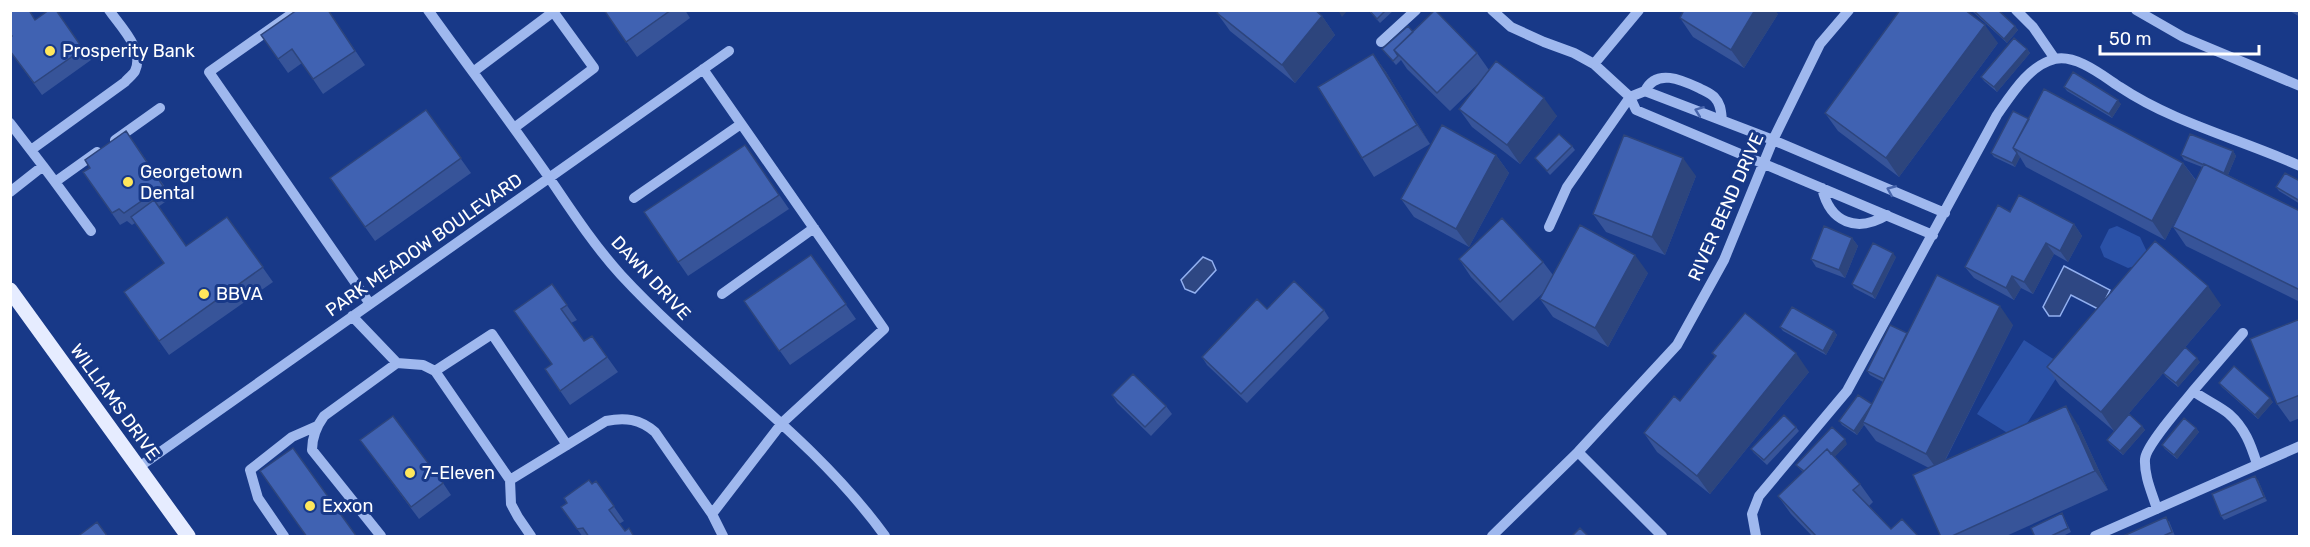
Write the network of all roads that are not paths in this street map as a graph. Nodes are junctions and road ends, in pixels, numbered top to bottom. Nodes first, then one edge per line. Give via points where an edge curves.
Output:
1 (109, 10) edge
2 (297, 10) edge
3 (442, 10) edge
4 (1416, 10) edge
5 (1492, 10) edge
6 (1639, 10) edge
7 (1849, 10) edge
8 (2016, 10) edge
9 (2136, 10) edge
10 (553, 11) edge
11 (430, 14) edge
12 (1381, 42) dead end
13 (729, 51) dead end
14 (2055, 59) junction
15 (1594, 64) junction
16 (703, 69) junction
17 (473, 72) junction
18 (2300, 86) edge
19 (1645, 90) junction
20 (1630, 97) junction
21 (160, 108) dead end
22 (1722, 120) junction
23 (10, 123) edge
24 (741, 124) junction
25 (514, 128) junction
26 (1773, 140) junction
27 (31, 150) junction
28 (1764, 163) junction
29 (43, 166) junction
30 (2300, 166) edge
31 (549, 177) junction
32 (55, 182) junction
33 (1822, 188) junction
34 (10, 192) edge
35 (634, 198) dead end
36 (1945, 213) junction
37 (1887, 215) junction
38 (1550, 227) dead end
39 (814, 228) junction
40 (91, 231) dead end
41 (1932, 235) junction
42 (10, 290) edge
43 (722, 294) dead end
44 (370, 304) junction
45 (352, 316) junction
46 (2243, 333) dead end
47 (397, 363) junction
48 (435, 371) junction
49 (2193, 391) junction
50 (782, 423) junction
51 (317, 426) junction
52 (567, 445) junction
53 (2300, 446) edge
54 (1578, 452) junction
55 (2257, 464) junction
56 (139, 467) junction
57 (510, 480) junction
58 (2157, 509) junction
59 (712, 514) junction
60 (188, 537) edge
61 (284, 537) edge
62 (381, 537) edge
63 (531, 537) edge
64 (723, 537) edge
65 (885, 537) edge
66 (1492, 537) edge
67 (1662, 537) edge
68 (1756, 537) edge
69 (2095, 537) edge

1 - 27 street via 131,41 136,55 135,71
2 - 44 street via 209,72
3 - 11 street
4 - 12 street
5 - 15 street via 1511,27
6 - 15 street
7 - 26 street, RIVER BEND DRIVE via 1820,44
8 - 14 street
9 - 18 street via 2183,37
10 - 17 street
10 - 25 street via 594,68
11 - 17 street, DAWN DRIVE
13 - 16 street, PARK MEADOW BOULEVARD
14 - 30 street via 2069,59 2141,101
14 - 36 street via 2039,65 1997,115
15 - 20 street
16 - 24 street
16 - 31 street, PARK MEADOW BOULEVARD
17 - 25 street, DAWN DRIVE
19 - 20 street
22 -> 19 street
19 - 22 street via 1663,77 1686,82 1716,98
20 - 28 street via 1636,110
20 - 38 street via 1567,187
21 - 32 street
22 - 26 street
23 - 27 street
24 - 35 street
24 - 39 street
25 - 31 street, DAWN DRIVE
26 - 28 street, RIVER BEND DRIVE
36 -> 26 street
27 - 29 street
28 - 33 street
28 - 54 street, RIVER BEND DRIVE via 1724,260 1677,345
29 - 32 street
29 - 34 street
31 - 44 street, PARK MEADOW BOULEVARD
31 - 50 street, DAWN DRIVE via 579,223 633,287
32 - 40 street
33 - 37 street
33 - 37 street via 1831,212 1852,224 1866,225
36 - 41 street
37 - 41 street
39 - 43 street
39 - 50 street via 884,329
41 - 68 street via 1846,391 1759,496 1752,514
42 - 56 main road, WILLIAMS DRIVE
44 - 45 street, PARK MEADOW BOULEVARD
45 - 47 street
45 - 56 street, PARK MEADOW BOULEVARD
46 - 49 street
47 - 48 street via 423,365
47 - 51 street via 324,416
48 - 52 street via 492,334
48 - 57 street
49 - 55 street via 2229,414 2249,438
49 - 58 street via 2145,456 2145,470
50 - 59 street
50 - 65 street, DAWN DRIVE
51 - 61 street via 292,437 250,470 258,498
51 - 62 street via 312,450
52 - 57 street
52 - 59 street via 606,421 631,419 646,424
53 - 55 street
54 - 66 street, RIVER BEND DRIVE
54 - 67 street
55 - 58 street
56 - 60 main road, WILLIAMS DRIVE
57 - 63 street via 511,504
58 - 69 street
59 - 64 street

